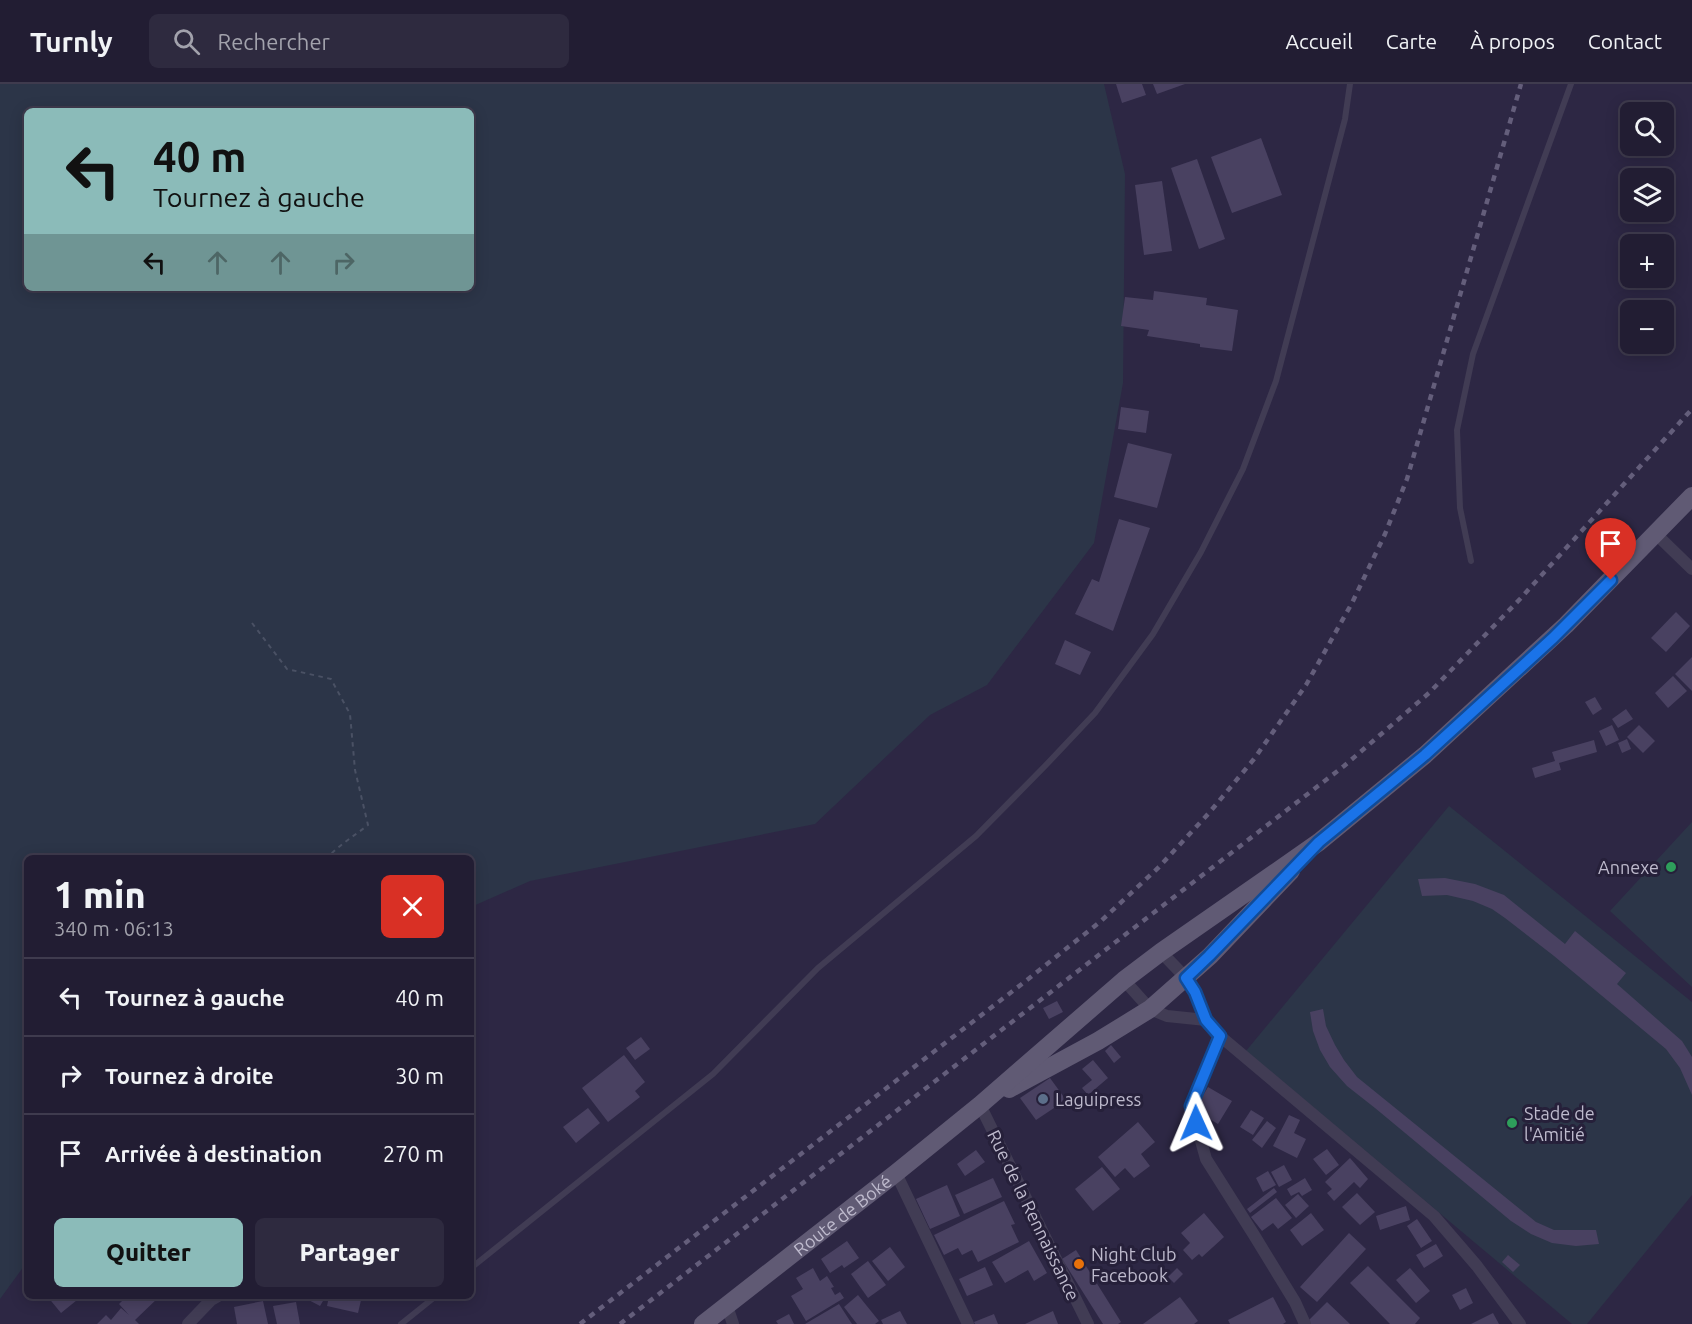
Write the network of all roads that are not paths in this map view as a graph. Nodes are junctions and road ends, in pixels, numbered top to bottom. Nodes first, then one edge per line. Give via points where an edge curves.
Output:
1 (1350, 84) edge
2 (1572, 84) edge
3 (1692, 496) edge
4 (1656, 534) junction
5 (1470, 561) dead end
6 (1692, 569) edge
7 (1319, 842) junction
8 (1161, 952) junction
9 (1186, 978) junction
10 (1124, 980) junction
11 (1150, 1009) junction
12 (1206, 1020) junction
13 (1220, 1036) junction
14 (980, 1106) junction
15 (896, 1173) junction
16 (474, 1266) edge
17 (213, 1299) edge
18 (432, 1299) edge
19 (727, 1306) junction
20 (188, 1324) edge
21 (401, 1324) edge
22 (703, 1324) edge
23 (733, 1324) edge
24 (968, 1324) edge
25 (1088, 1324) edge
26 (1305, 1324) edge
27 (1520, 1324) edge

1 - 16 lane via 1345,118 1276,381 1243,470 1153,634 1095,712 976,836 818,968 713,1074
2 - 5 lane via 1473,354 1457,430 1460,508
3 - 4 main road
4 - 6 street
4 - 7 main road via 1566,625 1425,755
7 - 8 main road
7 - 9 main road
8 - 9 street
8 - 10 main road
9 - 11 main road
9 - 12 street
10 - 11 street
10 - 14 main road
11 - 12 street via 1167,1017
11 - 14 main road
12 - 13 street
13 - 26 street via 1191,1106 1206,1159
13 - 27 street via 1434,1216
14 - 15 main road, Route de Boké
14 - 25 street, Rue de la Rennaissance
15 - 19 main road, Route de Boké
15 - 24 street
17 - 20 street
18 - 21 lane
19 - 22 main road, Route de Boké
19 - 23 street

